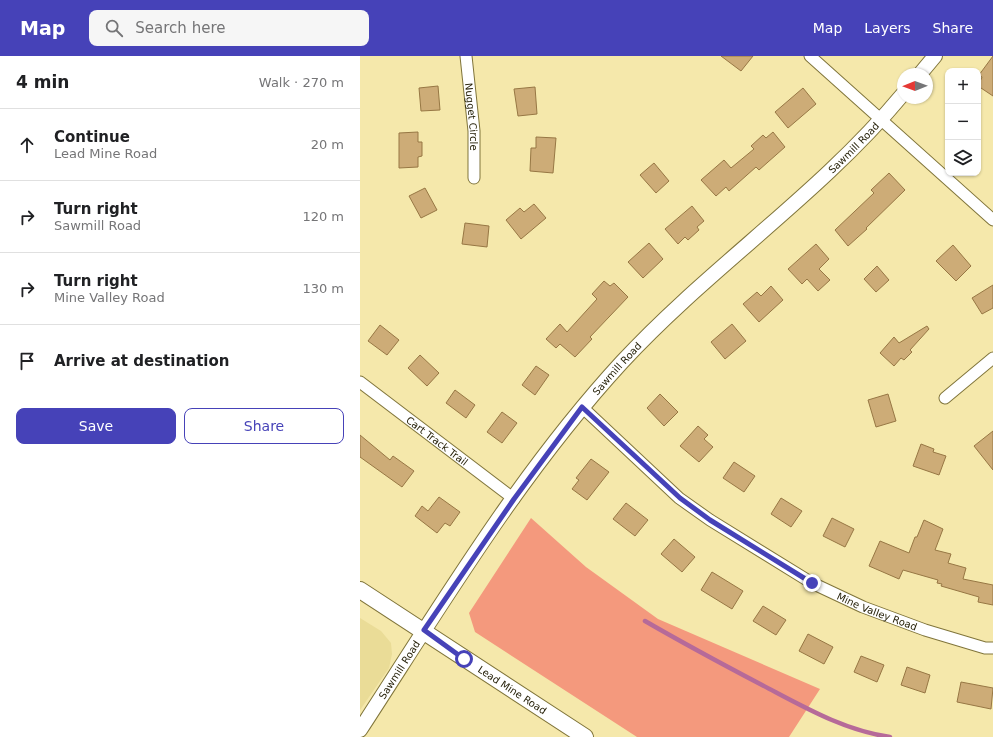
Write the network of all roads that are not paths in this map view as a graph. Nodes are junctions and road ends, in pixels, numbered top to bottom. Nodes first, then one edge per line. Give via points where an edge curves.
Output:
1 (466, 56) edge
2 (810, 56) edge
3 (935, 56) edge
4 (925, 68) edge
5 (897, 101) edge
6 (880, 120) junction
7 (474, 178) dead end
8 (993, 220) edge
9 (993, 358) edge
10 (360, 382) edge
11 (945, 398) dead end
12 (582, 407) junction
13 (514, 499) junction
14 (360, 590) edge
15 (424, 630) junction
16 (993, 648) edge
17 (360, 730) edge
18 (585, 737) edge

1 - 7 street, Nugget Circle via 474,131
2 - 6 street
3 - 4 street
5 - 6 street, Sawmill Road
6 - 8 street
6 - 12 street, Sawmill Road via 824,178 719,269 663,322 623,361
9 - 11 street
10 - 13 street, Cart Track Trail
12 - 13 street, Sawmill Road
12 - 16 street, Mine Valley Road via 680,498 710,520 812,583 863,607 925,630 985,648
13 - 15 street, Sawmill Road
14 - 15 main road, Lead Mine Road
15 - 17 street, Sawmill Road
15 - 18 main road, Lead Mine Road via 464,659

